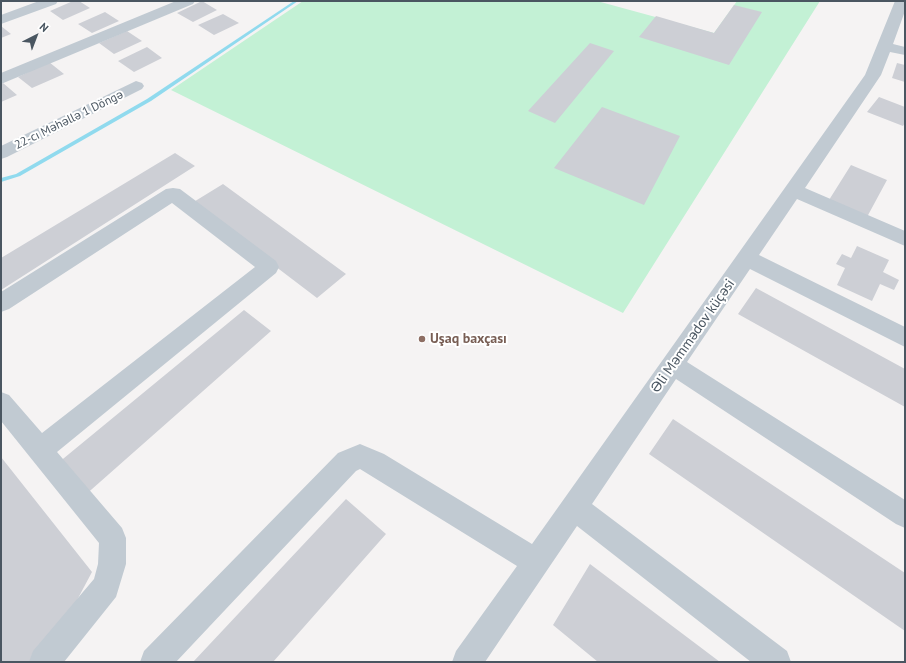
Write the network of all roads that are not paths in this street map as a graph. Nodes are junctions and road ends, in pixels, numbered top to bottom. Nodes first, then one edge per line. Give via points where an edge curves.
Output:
1 (51, 1) edge
2 (188, 1) edge
3 (902, 1) edge
4 (1, 20) edge
5 (895, 48) edge
6 (1, 79) edge
7 (136, 86) dead end
8 (1, 152) edge
9 (793, 190) junction
10 (905, 239) edge
11 (747, 258) junction
12 (1, 303) edge
13 (905, 338) edge
14 (673, 365) junction
15 (1, 403) edge
16 (40, 450) junction
17 (574, 507) junction
18 (905, 515) edge
19 (536, 562) junction
20 (44, 662) edge
21 (155, 662) edge
22 (467, 662) edge
23 (776, 662) edge

1 - 4 street
2 - 6 street
3 - 5 street, Əli Məmmədov küçəsi
5 - 9 street, Əli Məmmədov küçəsi via 873,75
7 - 8 street, 22-cı Məhəllə 1 Döngə
9 - 10 street
9 - 11 street, Əli Məmmədov küçəsi
11 - 13 street
11 - 14 street, Əli Məmmədov küçəsi
12 - 16 street via 173,194 269,267
14 - 17 street, Əli Məmmədov küçəsi
14 - 18 street
15 - 16 street
16 - 20 street via 112,538 113,552 106,587
17 - 19 street, Əli Məmmədov küçəsi
17 - 23 street
19 - 21 street via 360,456 347,462
19 - 22 street, Əli Məmmədov küçəsi

